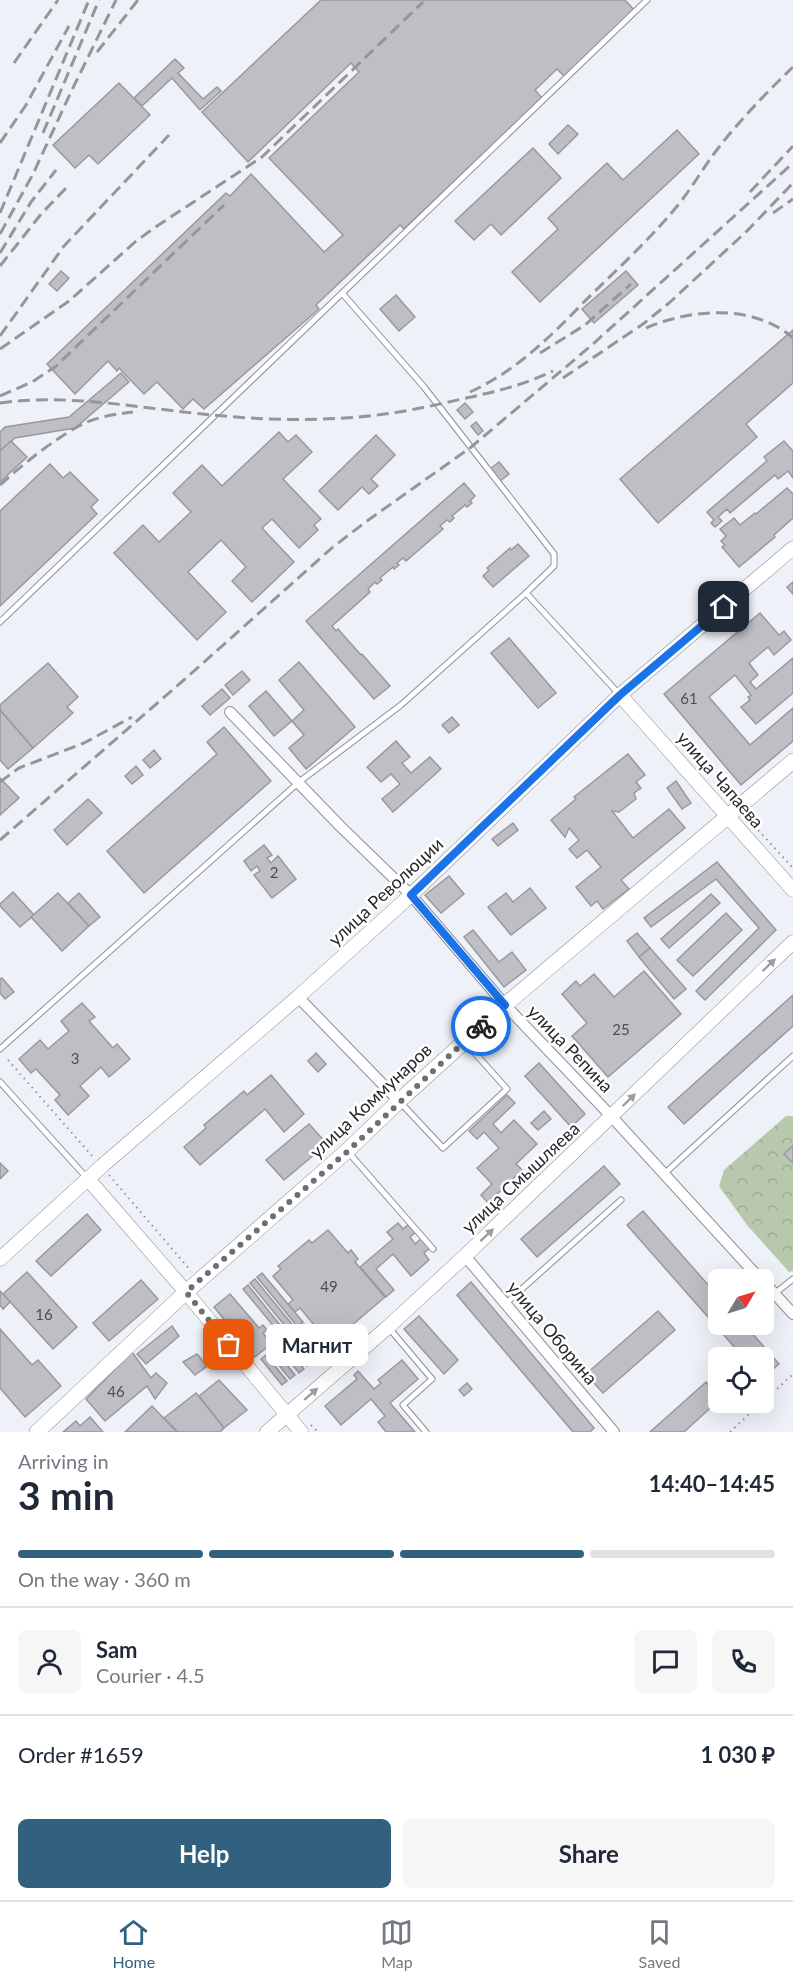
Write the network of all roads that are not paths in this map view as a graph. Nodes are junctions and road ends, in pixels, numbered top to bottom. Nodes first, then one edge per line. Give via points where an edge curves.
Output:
1 (647, 0) edge
2 (342, 293) junction
3 (793, 548) edge
4 (526, 593) junction
5 (0, 622) edge
6 (620, 695) junction
7 (230, 712) dead end
8 (793, 761) edge
9 (299, 782) junction
10 (733, 812) junction
11 (793, 890) edge
12 (411, 895) junction
13 (793, 942) edge
14 (298, 997) junction
15 (505, 1005) junction
16 (464, 1041) junction
17 (0, 1049) edge
18 (793, 1056) edge
19 (0, 1082) edge
20 (399, 1101) junction
21 (612, 1117) junction
22 (348, 1151) junction
23 (664, 1174) junction
24 (88, 1179) junction
25 (621, 1200) dead end
26 (433, 1249) dead end
27 (465, 1256) junction
28 (0, 1259) edge
29 (751, 1269) edge
30 (793, 1279) edge
31 (191, 1288) junction
32 (774, 1294) joint
33 (505, 1304) junction
34 (793, 1314) edge
35 (388, 1327) junction
36 (286, 1416) junction
37 (305, 1428) edge
38 (38, 1432) edge
39 (267, 1432) edge
40 (426, 1432) edge
41 (614, 1432) edge

1 - 2 lane
2 - 4 lane via 424,387 554,554 554,567
2 - 5 lane
3 - 6 street, улица Революции
4 - 6 lane
4 - 9 lane via 401,705
6 - 10 street, улица Чапаева
6 - 12 street, улица Революции
7 - 9 street, улица Репина
8 - 10 main road, улица Коммунаров
9 - 12 street, улица Репина
9 - 17 lane
10 - 11 street, улица Чапаева
10 - 15 main road, улица Коммунаров
12 - 14 street, улица Революции
12 - 15 street, улица Репина
21 -> 13 street, улица Смышляева
14 - 20 street
14 - 24 street, улица Революции
15 - 16 main road, улица Коммунаров
15 - 21 street, улица Репина
16 - 20 main road, улица Коммунаров
16 - 20 lane via 507,1089 443,1148
18 - 23 lane
19 - 24 lane
20 - 22 main road, улица Коммунаров
21 - 23 street, улица Репина
27 -> 21 street, улица Смышляева
22 - 26 lane
22 - 31 main road, улица Коммунаров
23 - 29 street, улица Репина
24 - 28 street, улица Революции
24 - 31 street
25 - 33 lane
27 - 33 street, улица Оборина
27 - 35 street, улица Смышляева
30 - 32 lane
31 - 36 street
31 - 38 main road, улица Коммунаров
32 - 34 street, улица Репина
33 - 41 street, улица Оборина
36 -> 35 street, улица Смышляева
35 - 40 lane via 432,1379 403,1405
36 - 37 street
36 - 39 street, улица Смышляева

